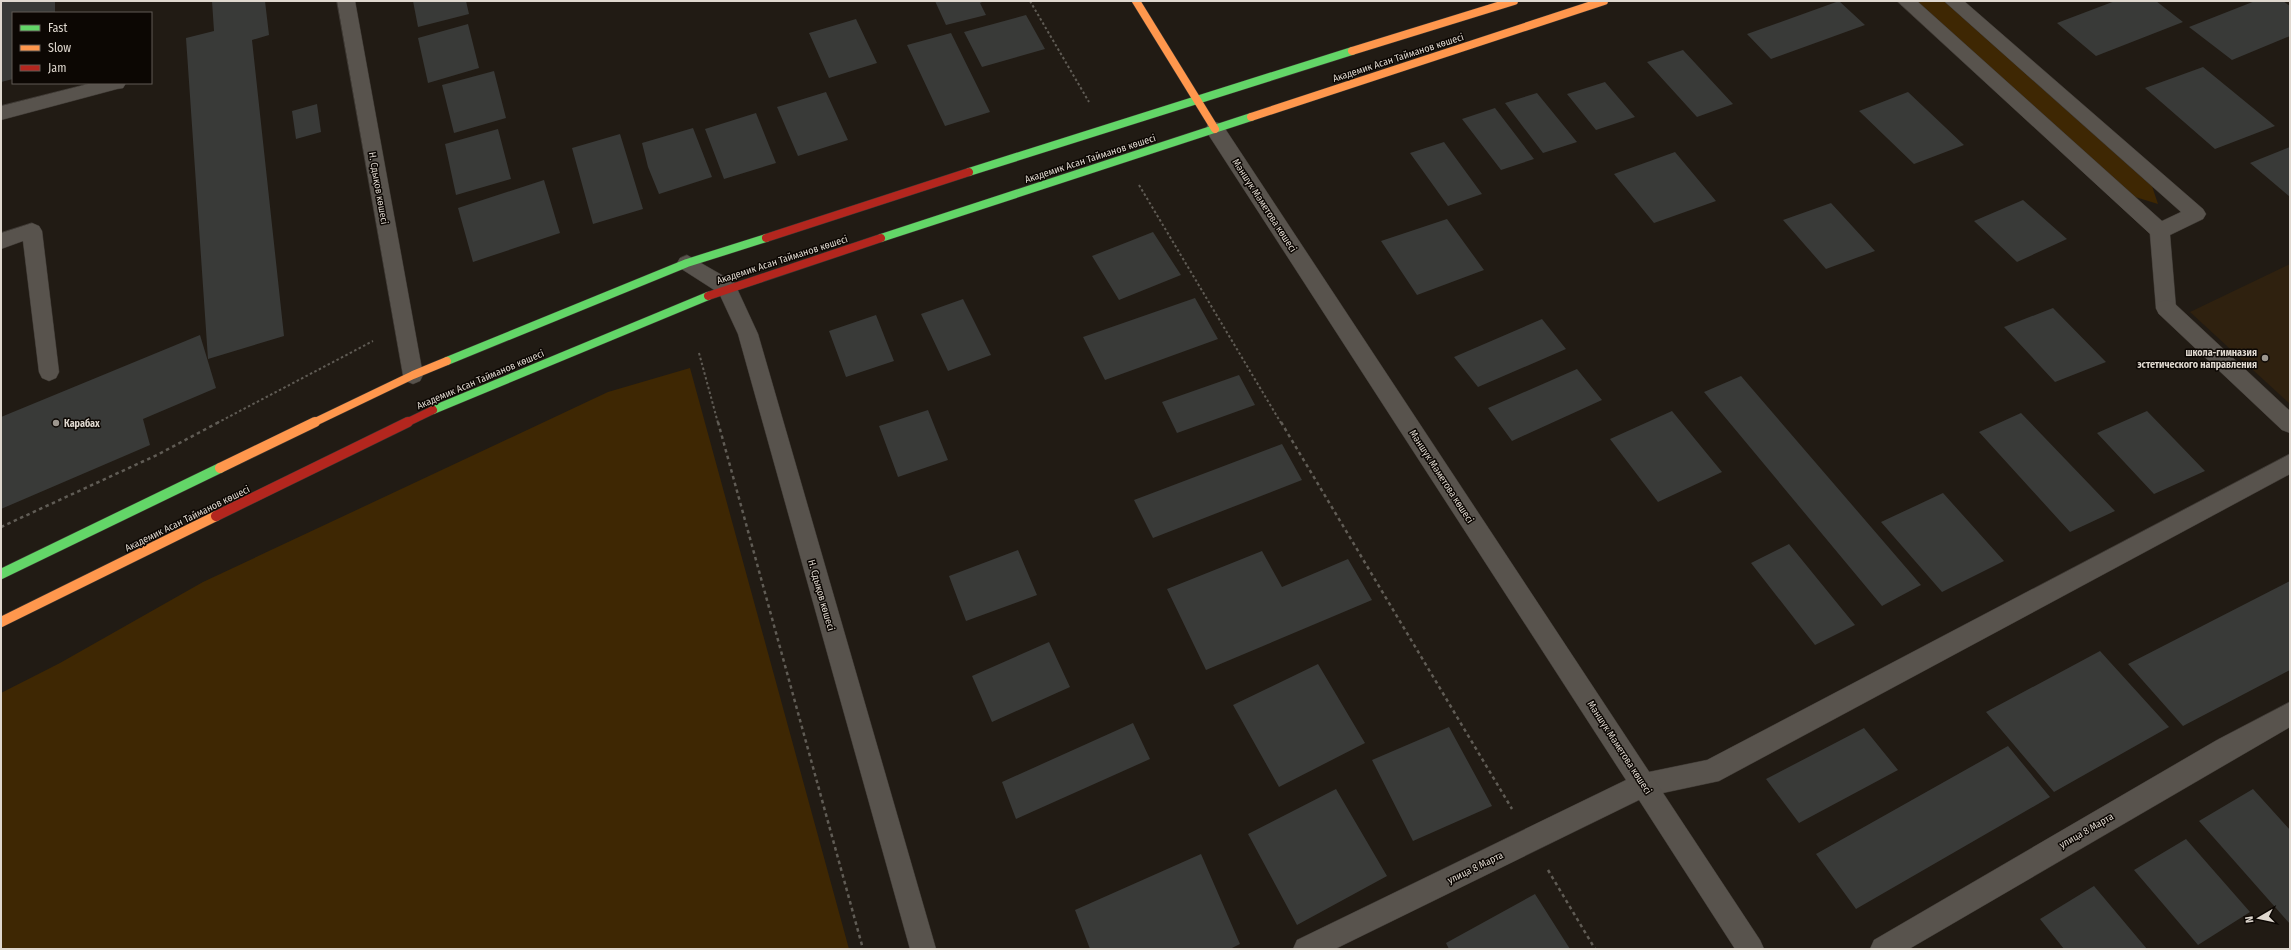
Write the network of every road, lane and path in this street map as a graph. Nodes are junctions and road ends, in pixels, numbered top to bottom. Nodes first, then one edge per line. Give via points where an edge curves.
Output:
1 (346, 1) edge
2 (1030, 1) edge
3 (1136, 1) edge
4 (1514, 1) edge
5 (1604, 1) edge
6 (1906, 1) edge
7 (1953, 1) edge
8 (113, 84) edge
9 (1197, 99) junction
10 (1, 113) edge
11 (1105, 128) junction
12 (1215, 129) junction
13 (1123, 159) junction
14 (2160, 230) junction
15 (1, 241) edge
16 (687, 263) junction
17 (727, 288) junction
18 (404, 325) junction
19 (700, 353) dead end
20 (49, 372) dead end
21 (413, 375) junction
22 (2290, 424) edge
23 (2290, 463) edge
24 (1, 527) edge
25 (1, 574) edge
26 (1, 622) edge
27 (2290, 714) edge
28 (1644, 785) junction
29 (1530, 840) junction
30 (863, 949) edge
31 (923, 949) edge
32 (1306, 949) edge
33 (1595, 949) edge
34 (1752, 949) edge
35 (1884, 949) edge

1 - 18 street, Н. Сдықов көшесі
2 - 11 path
3 - 9 main road, Мәншүк Мәметова көшесі
4 - 9 main road, Академик Асан Тайманов көшесі
5 - 12 main road, Академик Асан Тайманов көшесі
6 - 14 street
7 - 14 street via 2196,214
8 - 10 street
9 - 11 main road, Академик Асан Тайманов көшесі
9 - 12 main road, Мәншүк Мәметова көшесі
11 - 16 main road, Академик Асан Тайманов көшесі
12 - 13 main road, Академик Асан Тайманов көшесі
12 - 28 street, Мәншүк Мәметова көшесі
13 - 17 main road, Академик Асан Тайманов көшесі
13 - 29 path
14 - 22 street via 2166,308
15 - 20 street via 32,231
16 - 17 street
16 - 21 main road, Академик Асан Тайманов көшесі
17 - 26 main road, Академик Асан Тайманов көшесі via 422,415
17 - 31 street, Н. Сдықов көшесі via 748,334
18 - 21 street, Н. Сдықов көшесі
18 - 24 path via 157,455
19 - 30 path
21 - 25 main road, Академик Асан Тайманов көшесі
23 - 28 street, улица 8 Марта via 1710,772
27 - 35 street, улица 8 Марта
28 - 29 street, улица 8 Марта
28 - 34 street, Мәншүк Мәметова көшесі
29 - 32 street, улица 8 Марта
29 - 33 path

